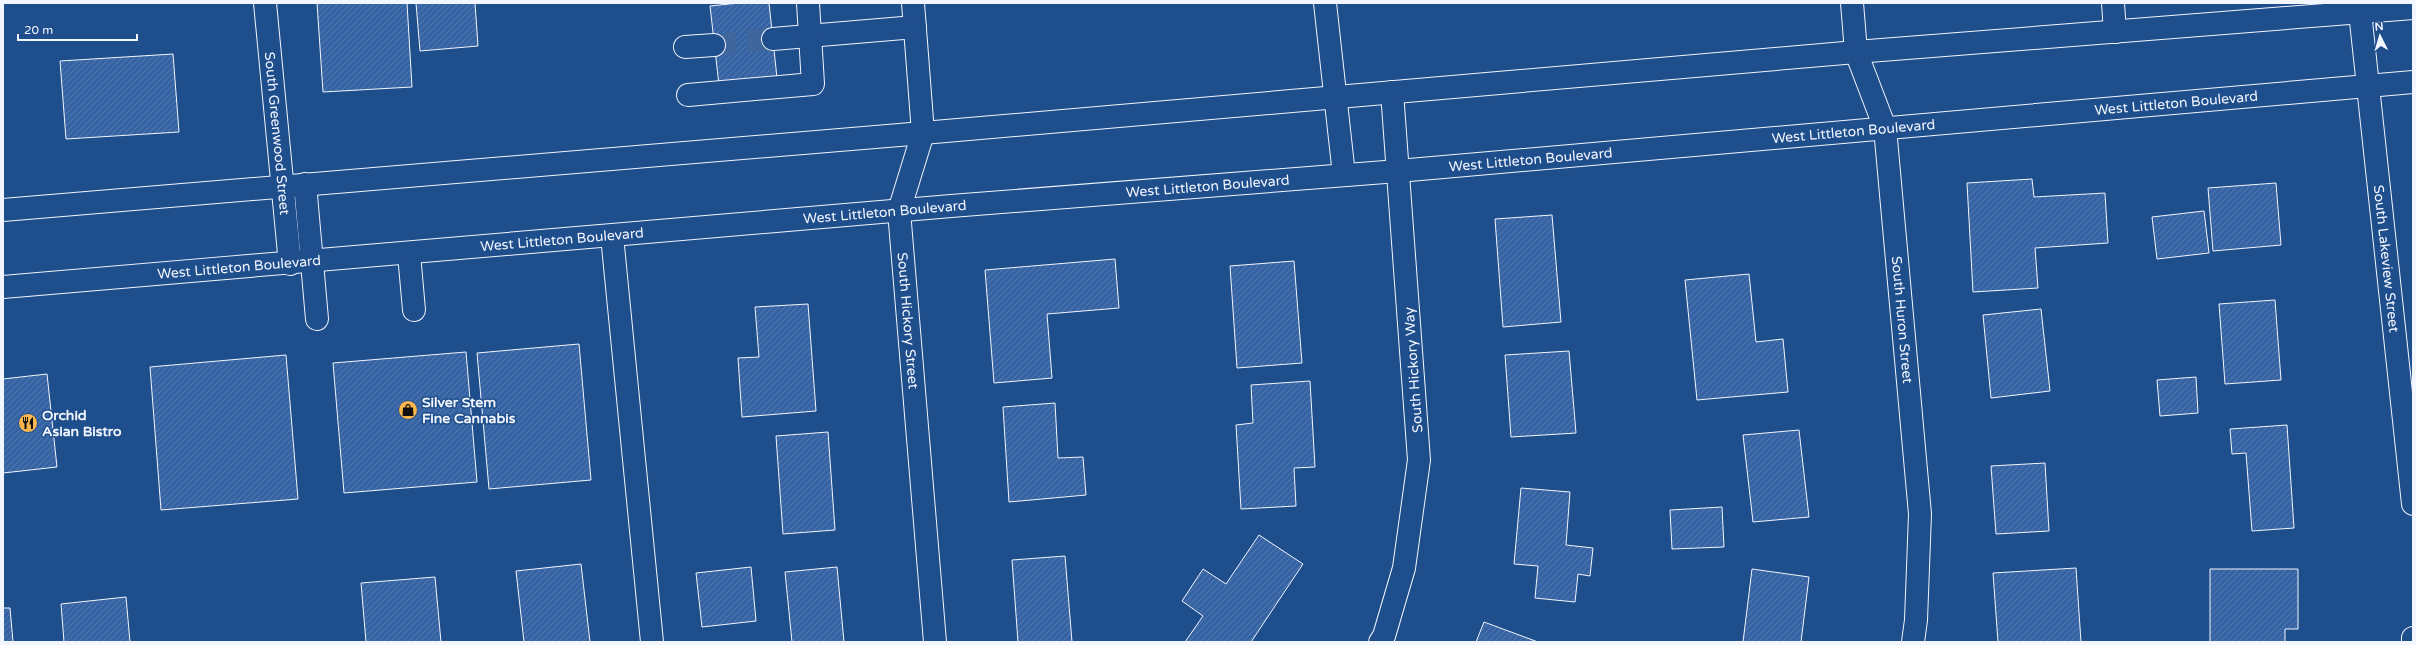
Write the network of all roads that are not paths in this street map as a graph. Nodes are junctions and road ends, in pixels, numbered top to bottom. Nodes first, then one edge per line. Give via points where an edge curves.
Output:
1 (265, 3) edge
2 (808, 3) edge
3 (913, 3) edge
4 (1325, 3) edge
5 (1852, 3) edge
6 (2113, 3) edge
7 (2407, 6) edge
8 (2360, 12) junction
9 (915, 26) junction
10 (2115, 32) junction
11 (811, 36) junction
12 (773, 39) tunnel mouth
13 (714, 45) tunnel mouth
14 (685, 47) dead end
15 (1856, 52) junction
16 (2413, 82) edge
17 (2366, 86) junction
18 (1392, 92) junction
19 (688, 95) dead end
20 (1335, 97) junction
21 (1885, 128) junction
22 (923, 134) junction
23 (1398, 171) junction
24 (1344, 175) junction
25 (305, 184) junction
26 (283, 186) junction
27 (3, 210) edge
28 (899, 211) junction
29 (612, 236) junction
30 (409, 254) junction
31 (312, 262) junction
32 (290, 264) junction
33 (3, 287) edge
34 (414, 310) dead end
35 (317, 319) dead end
36 (2413, 504) edge
37 (2413, 638) edge
38 (652, 642) edge
39 (935, 642) edge
40 (1380, 642) edge
41 (1913, 642) edge
42 (2413, 642) edge

1 - 26 main road, South Greenwood Street
2 - 11 main road
3 - 9 main road, South Hickory Street
4 - 20 main road
5 - 15 main road, South Huron Street
6 - 10 main road
7 - 8 main road
8 - 10 main road
8 - 17 main road, South Lakeview Street
9 - 11 main road
9 - 22 main road, South Hickory Street
10 - 15 main road
11 - 12 main road
11 - 19 main road via 813,84
13 - 14 main road
15 - 18 main road
15 - 21 main road, South Huron Street
16 - 17 main road, West Littleton Boulevard
17 - 21 main road, West Littleton Boulevard
17 - 36 main road, South Lakeview Street
18 - 20 main road
18 - 23 main road, South Hickory Way
20 - 22 main road
20 - 24 main road
21 - 23 main road, West Littleton Boulevard
21 - 41 main road, South Huron Street via 1920,514
22 - 25 main road
22 - 28 main road, South Hickory Street
23 - 24 main road, West Littleton Boulevard
23 - 40 main road, South Hickory Way via 1419,460 1404,568
24 - 28 main road, West Littleton Boulevard
25 - 26 main road
25 - 31 main road
26 - 27 main road
26 - 32 main road, South Greenwood Street
28 - 29 main road, West Littleton Boulevard
28 - 39 main road, South Hickory Street
29 - 30 main road, West Littleton Boulevard
29 - 38 main road
30 - 31 main road, West Littleton Boulevard
30 - 34 main road
31 - 32 main road, West Littleton Boulevard
31 - 35 main road
32 - 33 main road, West Littleton Boulevard
37 - 42 main road

